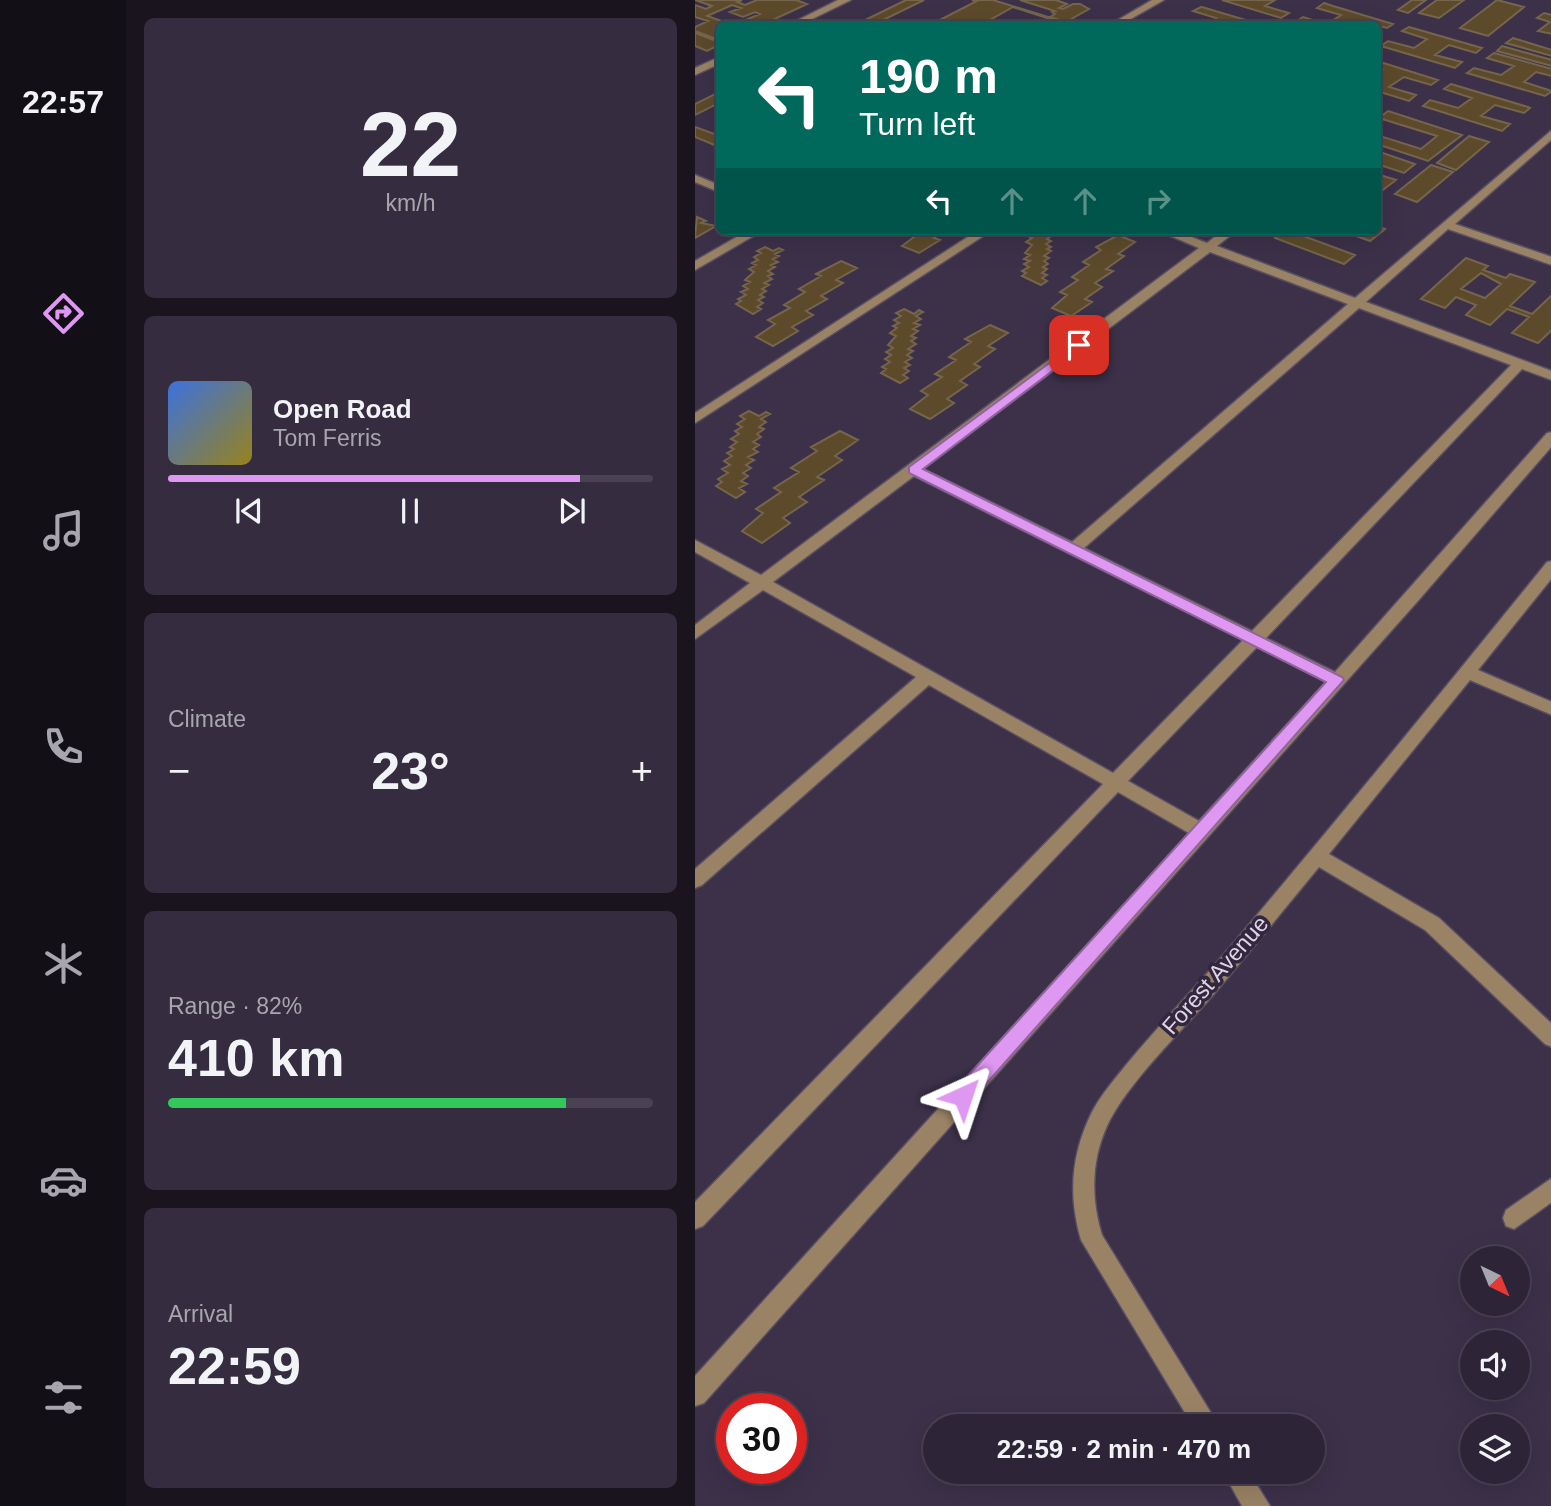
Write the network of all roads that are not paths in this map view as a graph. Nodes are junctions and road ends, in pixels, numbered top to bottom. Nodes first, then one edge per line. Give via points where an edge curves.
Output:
1 (846, 0) edge
2 (1159, 0) edge
3 (801, 21) edge
4 (1121, 21) edge
5 (716, 62) edge
6 (695, 72) edge
7 (1551, 133) edge
8 (695, 178) edge
9 (716, 188) edge
10 (1447, 225) junction
11 (749, 235) edge
12 (979, 235) edge
13 (1176, 235) edge
14 (1226, 235) edge
15 (1209, 247) junction
16 (1551, 261) edge
17 (695, 266) edge
18 (1357, 303) junction
19 (1520, 365) junction
20 (1551, 376) edge
21 (695, 419) edge
22 (1551, 436) edge
23 (914, 470) junction
24 (695, 545) edge
25 (1073, 550) junction
26 (1551, 566) edge
27 (761, 583) junction
28 (695, 633) edge
29 (1256, 640) junction
30 (1468, 672) junction
31 (928, 676) junction
32 (1337, 680) junction
33 (1551, 709) edge
34 (1114, 781) junction
35 (1201, 831) junction
36 (1315, 855) junction
37 (695, 880) edge
38 (1551, 1038) edge
39 (1551, 1188) edge
40 (695, 1218) edge
41 (1514, 1218) dead end
42 (699, 1382) edge
43 (1200, 1414) edge
44 (1243, 1484) edge
45 (1257, 1506) edge

1 - 3 street
2 - 4 street
5 - 6 street
7 - 10 street
8 - 9 street
10 - 16 street
10 - 18 street
11 - 17 street
12 - 21 street
13 - 15 street
14 - 15 street
15 - 18 street
15 - 23 street
18 - 19 street
18 - 25 street
19 - 20 street
19 - 29 street
22 - 32 street
23 - 25 street
23 - 27 street
24 - 27 street
25 - 29 street
26 - 30 street, Forest Avenue
27 - 28 street
27 - 31 street
29 - 32 street
29 - 34 street
30 - 33 street
30 - 36 street, Forest Avenue
31 - 34 street
31 - 37 street
32 - 35 street
34 - 35 street
34 - 40 street
35 - 42 street
36 - 38 street via 1432,924
36 - 43 street, Forest Avenue via 1118,1092 1097,1124 1084,1158 1083,1214 1092,1240
39 - 41 street
44 - 45 street

